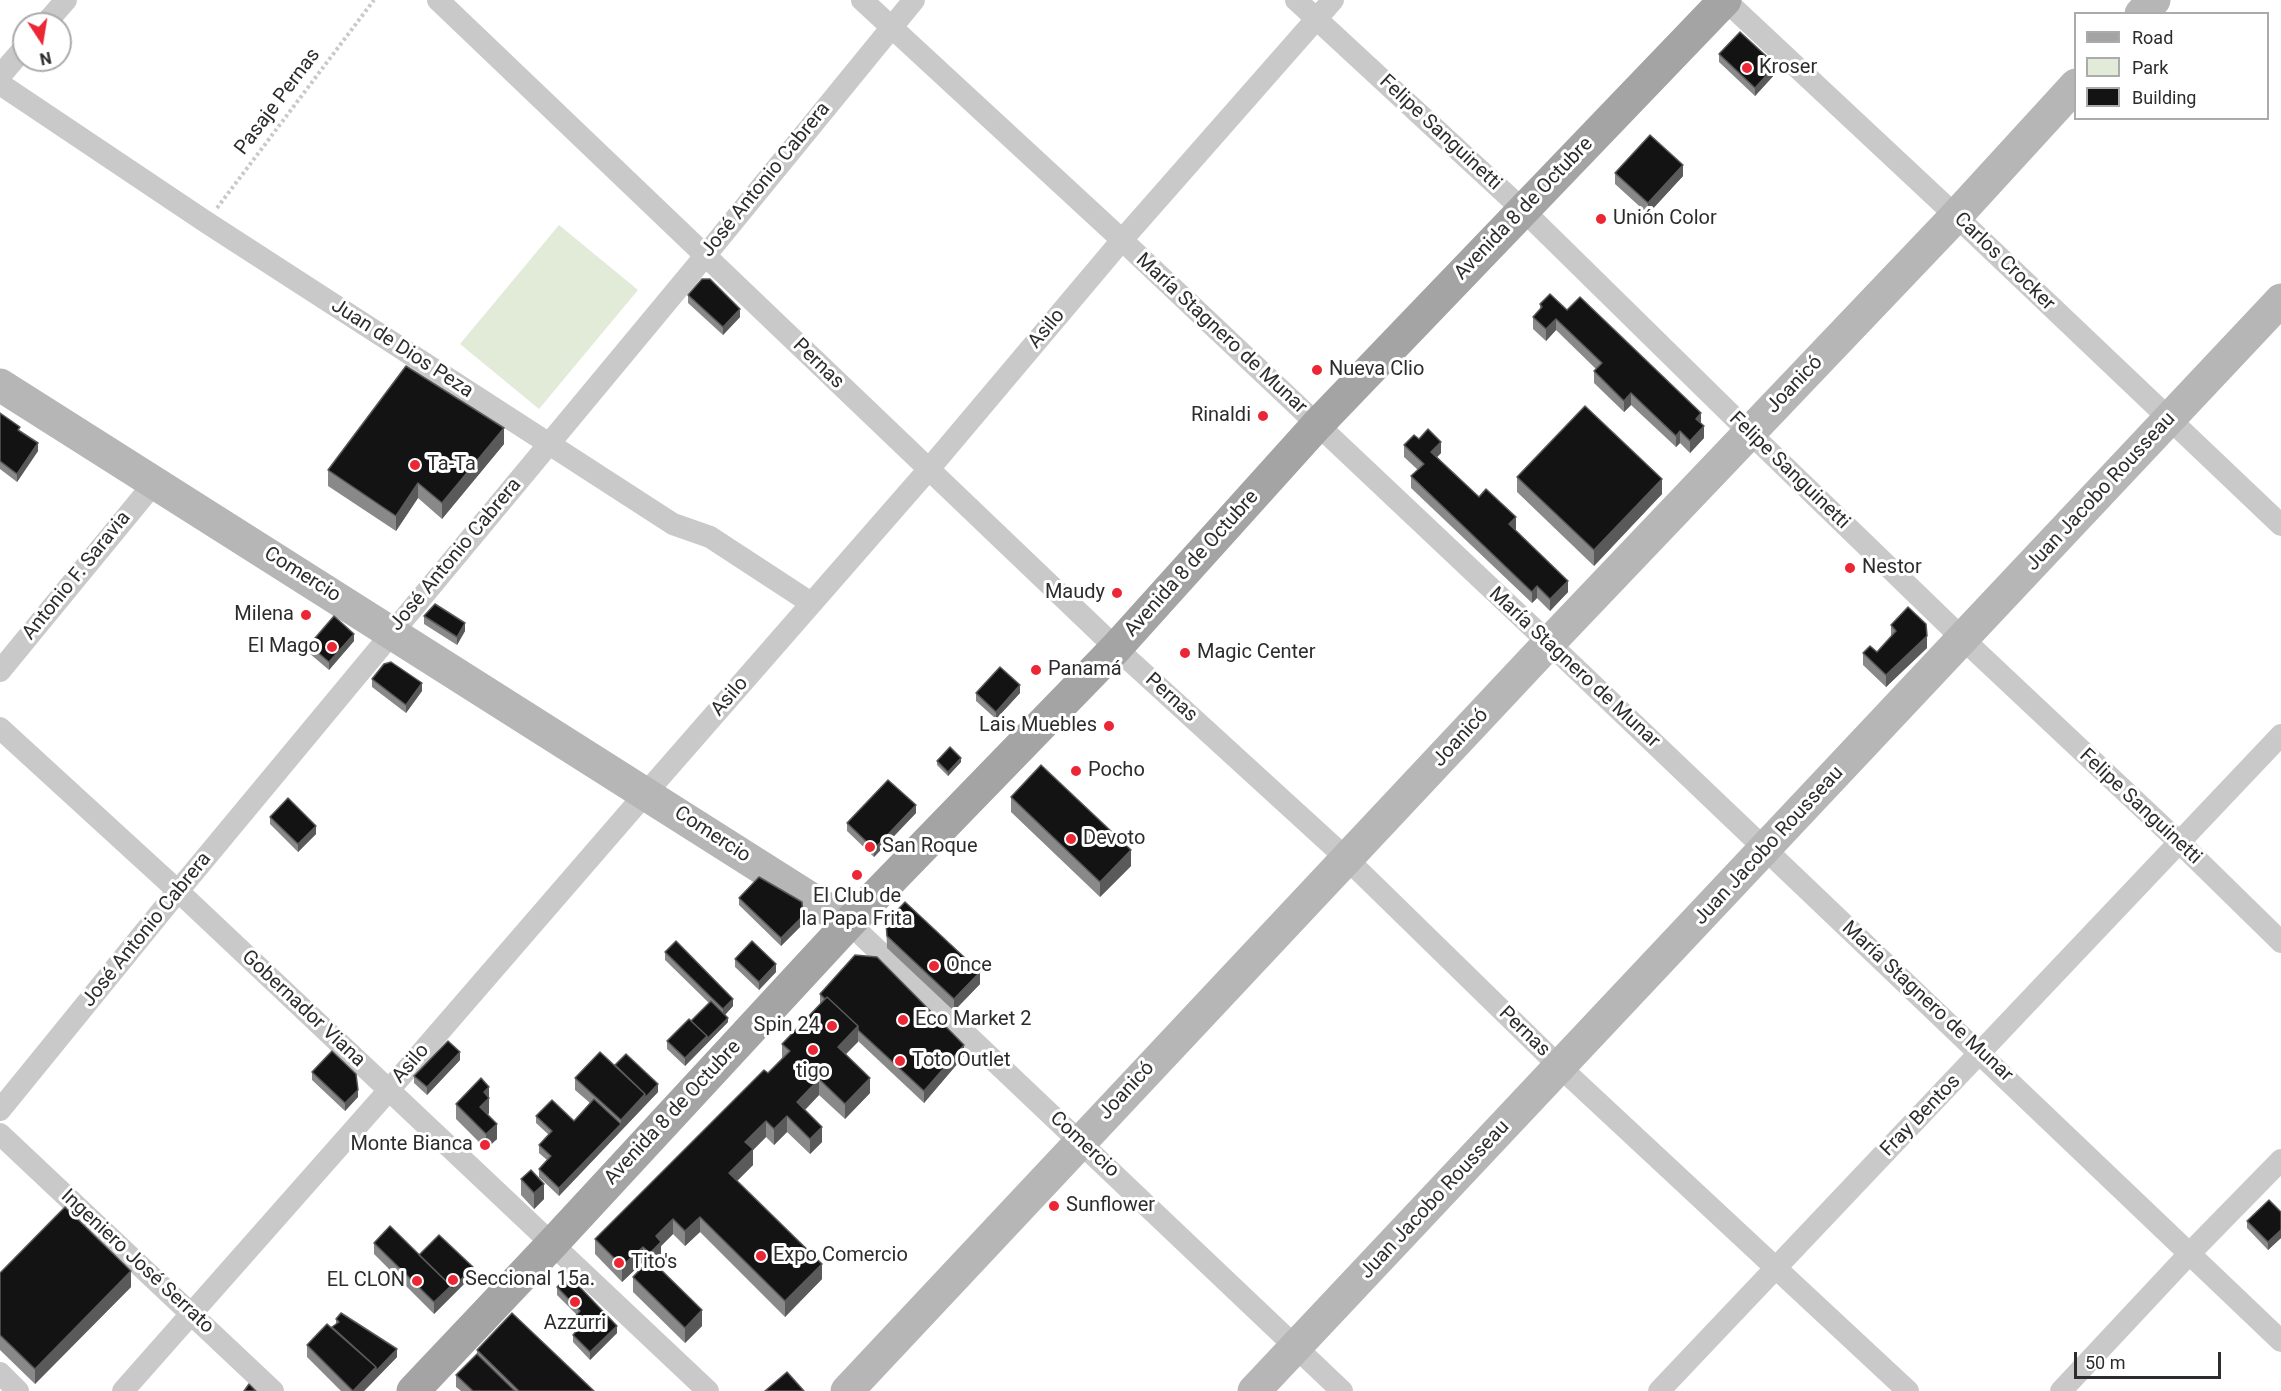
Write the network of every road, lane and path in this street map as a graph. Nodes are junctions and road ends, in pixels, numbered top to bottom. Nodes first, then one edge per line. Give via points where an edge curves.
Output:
1 (66, 0) edge
2 (374, 0) edge
3 (438, 0) edge
4 (862, 0) edge
5 (914, 0) edge
6 (1296, 0) edge
7 (1333, 0) edge
8 (1725, 0) edge
9 (2154, 0) edge
10 (56, 12) edge
11 (2143, 12) edge
12 (1316, 20) junction
13 (891, 27) junction
14 (12, 62) edge
15 (0, 76) edge
16 (0, 84) edge
17 (2074, 87) edge
18 (1522, 209) junction
19 (1956, 216) junction
20 (206, 222) junction
21 (1122, 240) junction
22 (705, 256) junction
23 (2281, 300) edge
24 (0, 385) edge
25 (2169, 418) junction
26 (1317, 425) junction
27 (1749, 432) junction
28 (549, 444) junction
29 (929, 469) junction
30 (155, 482) junction
31 (2281, 525) edge
32 (811, 603) junction
33 (392, 632) junction
34 (1963, 639) junction
35 (1549, 644) junction
36 (1116, 648) junction
37 (0, 671) edge
38 (0, 728) edge
39 (2281, 735) edge
40 (646, 793) junction
41 (2180, 843) junction
42 (1766, 850) junction
43 (1347, 859) junction
44 (178, 891) junction
45 (849, 923) junction
46 (2281, 942) edge
47 (1981, 1053) junction
48 (1560, 1067) junction
49 (389, 1090) junction
50 (0, 1110) edge
51 (0, 1134) edge
52 (1080, 1142) junction
53 (2281, 1160) edge
54 (553, 1243) junction
55 (2190, 1253) junction
56 (1775, 1267) junction
57 (191, 1314) junction
58 (2281, 1341) edge
59 (1297, 1346) junction
60 (0, 1373) edge
61 (18, 1391) edge
62 (123, 1391) edge
63 (273, 1391) edge
64 (413, 1391) edge
65 (708, 1391) edge
66 (847, 1391) edge
67 (1254, 1391) edge
68 (1342, 1391) edge
69 (1659, 1391) edge
70 (1908, 1391) edge
71 (2061, 1391) edge

1 - 10 street
2 - 20 path, Pasaje Pernas
3 - 22 street, Pernas
4 - 13 street, María Stagnero de Munar
5 - 13 street, José Antonio Cabrera
6 - 12 street, Felipe Sanguinetti
7 - 12 street, Asilo
8 - 18 main road, Avenida 8 de Octubre
8 - 19 street, Carlos Crocker
9 - 11 street
12 - 18 street, Felipe Sanguinetti
12 - 21 street, Asilo
13 - 21 street, María Stagnero de Munar
13 - 22 street, José Antonio Cabrera
14 - 15 street
16 - 20 street, Juan de Dios Peza
17 - 19 street, Joanicó
18 - 26 main road, Avenida 8 de Octubre
18 - 27 street, Felipe Sanguinetti
19 - 25 street, Carlos Crocker
19 - 27 street, Joanicó
20 - 28 street, Juan de Dios Peza
21 - 26 street, María Stagnero de Munar
21 - 29 street, Asilo
22 - 28 street, José Antonio Cabrera
22 - 29 street, Pernas
23 - 25 street, Juan Jacobo Rousseau
24 - 30 street, Comercio
25 - 31 street, Carlos Crocker
25 - 34 street, Juan Jacobo Rousseau
26 - 35 street, María Stagnero de Munar
26 - 36 main road, Avenida 8 de Octubre
27 - 34 street, Felipe Sanguinetti
27 - 35 street, Joanicó
28 - 32 street, Juan de Dios Peza via 673,524 710,537
28 - 33 street, José Antonio Cabrera
29 - 32 street, Asilo
29 - 36 street, Pernas
30 - 33 street, Comercio
30 - 37 street, Antonio F. Saravia
32 - 40 street, Asilo
33 - 40 street, Comercio
33 - 44 street, José Antonio Cabrera
34 - 41 street, Felipe Sanguinetti
34 - 42 street, Juan Jacobo Rousseau
35 - 42 street, María Stagnero de Munar
35 - 43 street, Joanicó
36 - 43 street, Pernas
36 - 45 main road, Avenida 8 de Octubre
38 - 44 street, Gobernador Viana
39 - 41 street, Fray Bentos
40 - 45 street, Comercio
40 - 49 street, Asilo
41 - 46 street, Felipe Sanguinetti
41 - 47 street, Fray Bentos
42 - 47 street, María Stagnero de Munar
42 - 48 street, Juan Jacobo Rousseau
43 - 48 street, Pernas
43 - 52 street, Joanicó
44 - 49 street, Gobernador Viana
44 - 50 street, José Antonio Cabrera
45 - 52 street, Comercio
45 - 54 main road, Avenida 8 de Octubre
47 - 55 street, María Stagnero de Munar
47 - 56 street, Fray Bentos
48 - 56 street, Pernas
48 - 59 street, Juan Jacobo Rousseau
49 - 54 street, Gobernador Viana
49 - 57 street, Asilo
51 - 57 street, Ingeniero José Serrato
52 - 59 street, Comercio
52 - 66 street, Joanicó
53 - 55 street
54 - 64 main road, Avenida 8 de Octubre
54 - 65 street, Gobernador Viana
55 - 58 street, María Stagnero de Munar
55 - 71 street
56 - 69 street, Fray Bentos
56 - 70 street, Pernas
57 - 62 street, Asilo
57 - 63 street, Ingeniero José Serrato
59 - 67 street, Juan Jacobo Rousseau
59 - 68 street, Comercio
60 - 61 street

